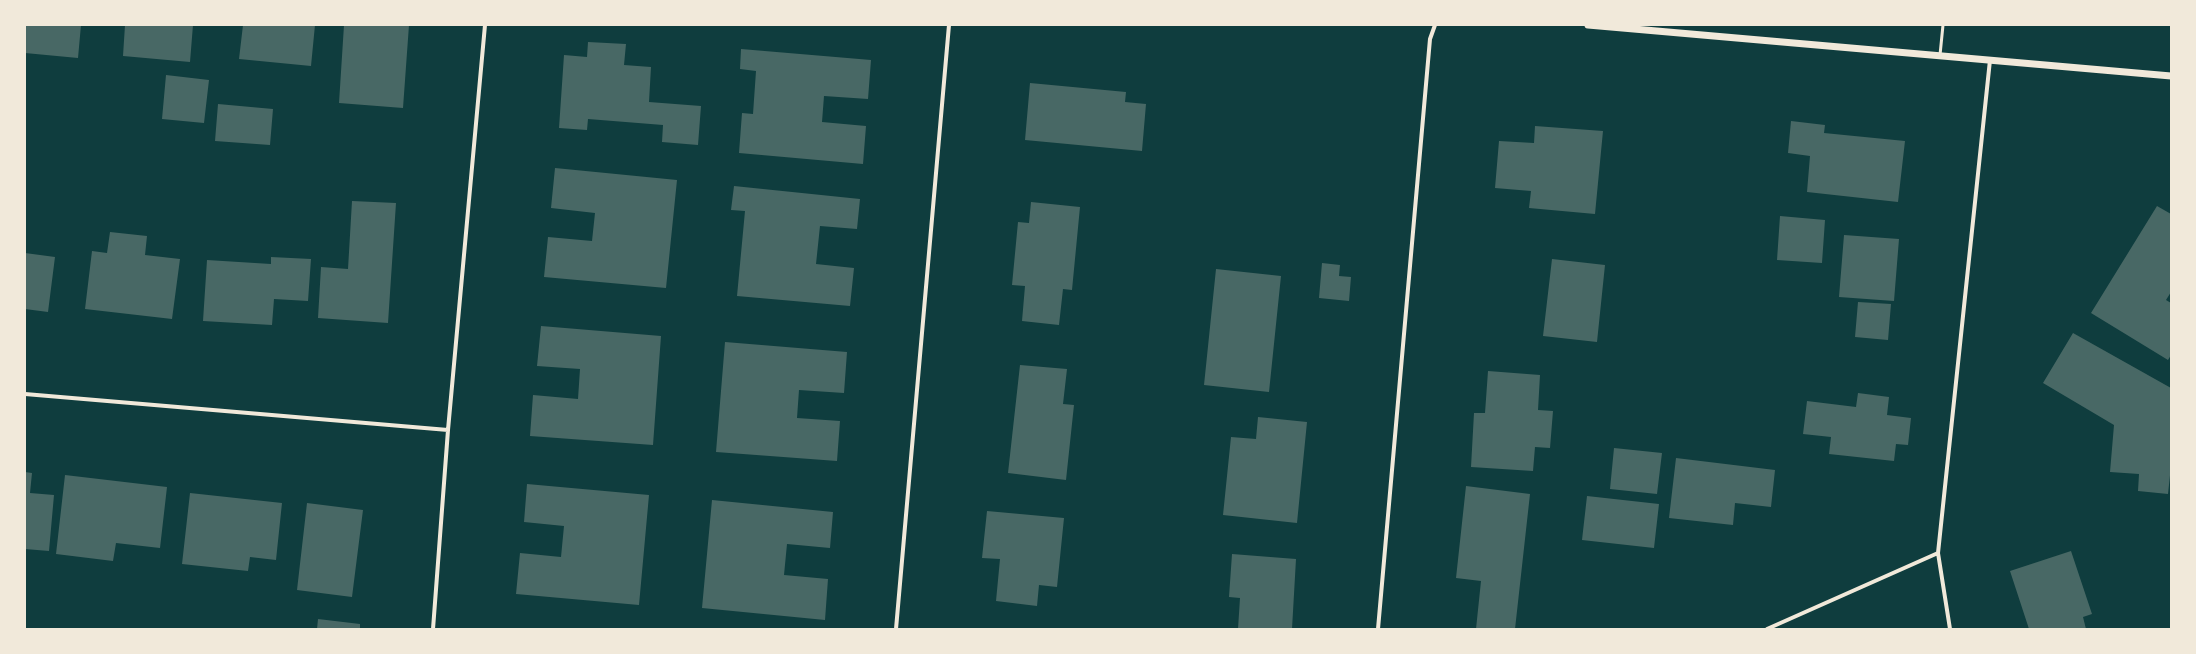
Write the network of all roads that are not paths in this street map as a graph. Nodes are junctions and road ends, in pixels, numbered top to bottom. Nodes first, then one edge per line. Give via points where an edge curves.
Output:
1 (485, 25) edge
2 (949, 25) edge
3 (1435, 25) edge
4 (1588, 25) edge
5 (1943, 25) edge
6 (1940, 55) junction
7 (1990, 60) junction
8 (2171, 76) edge
9 (25, 394) edge
10 (448, 430) junction
11 (1938, 553) junction
12 (434, 629) edge
13 (896, 629) edge
14 (1378, 629) edge
15 (1767, 629) edge
16 (1950, 629) edge

1 - 10 street
2 - 13 street
3 - 14 street via 1430,39
4 - 6 street
5 - 6 lane
6 - 7 street
7 - 8 street
7 - 11 street
9 - 10 street
10 - 12 street
11 - 15 street
11 - 16 street

